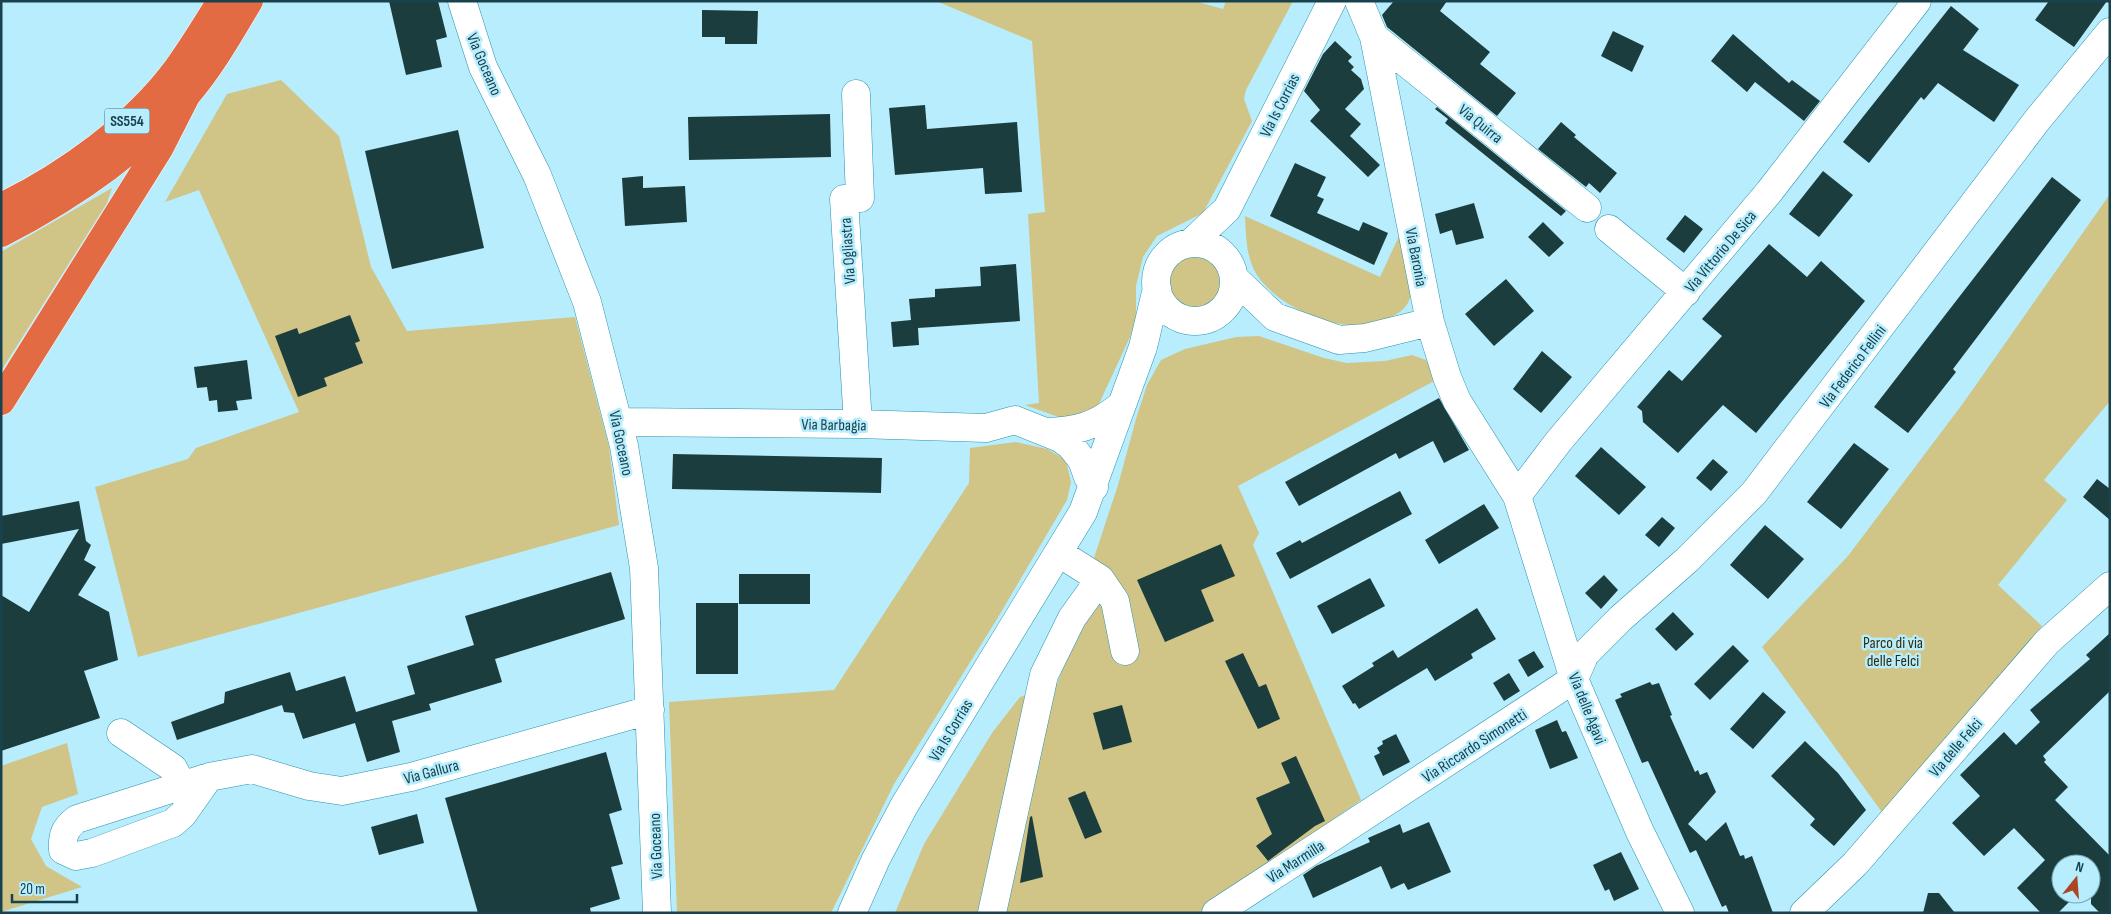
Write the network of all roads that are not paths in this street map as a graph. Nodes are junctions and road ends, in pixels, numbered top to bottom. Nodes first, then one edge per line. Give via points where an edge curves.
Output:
1 (221, 1) edge
2 (249, 1) edge
3 (462, 1) edge
4 (1332, 1) edge
5 (1359, 1) edge
6 (1917, 1) edge
7 (2110, 32) edge
8 (1374, 37) junction
9 (188, 92) junction
10 (856, 94) dead end
11 (1, 206) edge
12 (1587, 208) dead end
13 (1227, 210) junction
14 (1609, 229) dead end
15 (1, 233) edge
16 (1191, 243) junction
17 (1231, 270) junction
18 (1156, 288) junction
19 (1686, 292) junction
20 (1275, 317) junction
21 (1199, 319) junction
22 (1430, 322) junction
23 (1143, 347) junction
24 (1, 401) edge
25 (1119, 407) junction
26 (619, 422) junction
27 (858, 424) junction
28 (1045, 432) junction
29 (1094, 487) junction
30 (1517, 496) junction
31 (1058, 553) junction
32 (1100, 579) junction
33 (2110, 586) edge
34 (1125, 651) dead end
35 (1574, 680) junction
36 (650, 710) junction
37 (121, 733) dead end
38 (209, 776) junction
39 (182, 785) junction
40 (1374, 810) joint
41 (1679, 912) edge
42 (657, 913) edge
43 (852, 913) edge
44 (992, 913) edge
45 (1216, 913) edge
46 (1804, 913) edge

1 - 11 highway, SS554 via 177,70 148,102 114,133 52,180
2 - 9 highway, SS554
3 - 26 street, Via Goceano via 483,67 538,175 587,302
4 - 13 street, Via Is Corrias
5 - 8 street, Via Baronia
6 - 19 street, Via Vittorio De Sica via 1769,192
7 - 35 street, Via Federico Fellini via 2029,130 1754,493 1585,654
8 - 12 street, Via Quirra
8 - 22 street, Via Baronia
9 - 15 highway, SS554 via 147,135 75,192
9 - 24 highway via 160,147
10 - 27 street, Via Ogliastra via 860,198 844,199
13 - 16 street, Via Is Corrias
13 - 17 street, Via Is Corrias
14 - 19 street
16 - 17 street via 1212,247
16 - 18 street via 1172,251 1162,261
17 - 20 street
17 - 21 street via 1229,301 1222,311
18 - 21 street via 1165,306 1175,315
18 - 23 street, Via Is Corrias
19 - 30 street, Via Vittorio De Sica via 1558,442
20 - 21 street
20 - 22 street via 1339,340 1365,338
21 - 23 street
22 - 30 street, Via Baronia via 1457,401
23 - 25 street, Via Is Corrias
25 - 28 street via 1097,424 1070,431
25 - 29 street, Via Is Corrias
26 - 27 street, Via Barbagia
26 - 36 street, Via Goceano via 644,568
27 - 28 street, Via Barbagia via 986,428 1015,420
28 - 29 street, Via Barbagia via 1071,446 1082,460
29 - 31 street, Via Is Corrias
30 - 35 street, Via delle Agavi
31 - 32 street
31 - 43 street, Via Is Corrias via 904,806
32 - 34 street via 1115,601
32 - 44 street via 1072,618 1044,675
33 - 46 street, Via delle Felci via 2046,642 1855,864
35 - 40 street, Via Riccardo Simonetti
35 - 41 street, Via delle Agavi via 1640,832
36 - 38 street, Via Gallura via 411,777 342,791 309,786 252,769
36 - 42 street, Via Goceano
37 - 39 street via 173,768
38 - 39 street, Via Gallura
38 - 39 street, Via Gallura via 173,823 92,853 76,856 63,850 62,838 67,826 78,819
40 - 45 street, Via Marmilla

